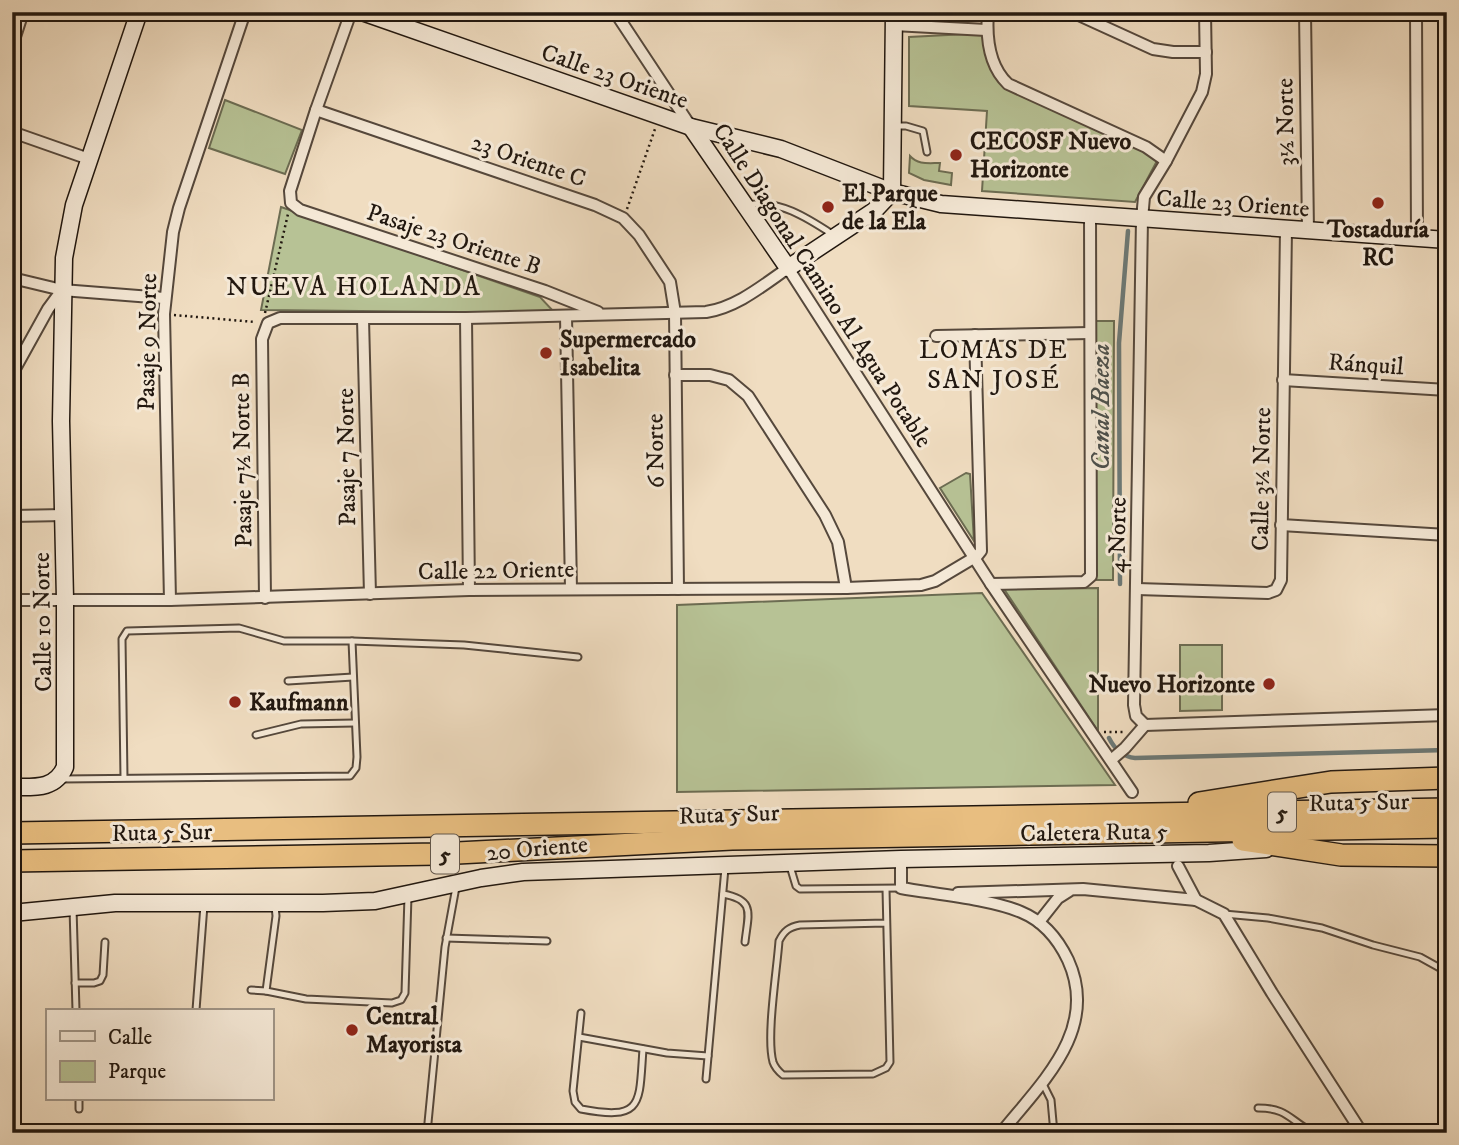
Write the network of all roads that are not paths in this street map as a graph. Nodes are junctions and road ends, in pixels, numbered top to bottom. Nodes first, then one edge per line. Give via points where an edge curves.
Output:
1 (23, 12) edge
2 (139, 12) edge
3 (245, 12) edge
4 (351, 12) edge
5 (362, 12) edge
6 (615, 12) edge
7 (988, 12) edge
8 (1072, 12) edge
9 (1205, 12) edge
10 (1305, 12) edge
11 (1416, 14) edge
12 (1447, 15) edge
13 (894, 19) edge
14 (986, 30) junction
15 (12, 46) edge
16 (1206, 52) junction
17 (316, 110) junction
18 (894, 126) junction
19 (691, 127) junction
20 (12, 132) edge
21 (735, 139) junction
22 (927, 152) dead end
23 (89, 159) junction
24 (1166, 161) junction
25 (720, 167) junction
26 (892, 192) junction
27 (745, 205) junction
28 (1090, 215) junction
29 (1139, 219) junction
30 (1286, 229) junction
31 (1308, 231) junction
32 (836, 236) junction
33 (1417, 238) junction
34 (1447, 240) edge
35 (788, 268) junction
36 (12, 278) edge
37 (62, 290) junction
38 (164, 299) junction
39 (675, 313) junction
40 (604, 315) junction
41 (566, 316) junction
42 (466, 318) junction
43 (363, 319) junction
44 (1090, 333) junction
45 (975, 335) junction
46 (936, 336) dead end
47 (12, 374) edge
48 (675, 375) junction
49 (1283, 380) junction
50 (1447, 390) edge
51 (64, 515) junction
52 (12, 516) edge
53 (1281, 525) junction
54 (1447, 535) edge
55 (974, 558) junction
56 (991, 584) junction
57 (846, 588) junction
58 (571, 589) junction
59 (678, 589) junction
60 (469, 590) junction
61 (1137, 590) junction
62 (370, 594) junction
63 (265, 598) junction
64 (65, 599) junction
65 (12, 600) edge
66 (170, 600) junction
67 (352, 641) junction
68 (578, 657) dead end
69 (353, 677) junction
70 (289, 681) dead end
71 (1447, 715) edge
72 (355, 723) junction
73 (1145, 725) junction
74 (256, 735) dead end
75 (1113, 758) junction
76 (124, 778) junction
77 (1447, 778) edge
78 (58, 779) junction
79 (12, 788) edge
80 (1132, 792) dead end
81 (1447, 809) edge
82 (1117, 814) junction
83 (1447, 827) edge
84 (1182, 832) junction
85 (12, 833) edge
86 (1287, 848) junction
87 (1447, 856) edge
88 (901, 859) junction
89 (12, 861) edge
90 (789, 863) junction
91 (725, 865) junction
92 (1178, 866) dead end
93 (456, 884) junction
94 (901, 888) junction
95 (886, 889) junction
96 (1072, 890) junction
97 (723, 894) junction
98 (934, 894) junction
99 (408, 895) junction
100 (1196, 900) junction
101 (205, 903) junction
102 (275, 903) junction
103 (73, 906) junction
104 (12, 913) edge
105 (1224, 914) junction
106 (1039, 922) junction
107 (886, 923) junction
108 (446, 938) junction
109 (547, 941) dead end
110 (105, 942) dead end
111 (745, 942) dead end
112 (1447, 972) edge
113 (75, 983) junction
114 (251, 990) dead end
115 (266, 991) junction
116 (76, 1009) edge
117 (196, 1009) edge
118 (581, 1013) dead end
119 (579, 1037) junction
120 (643, 1049) junction
121 (708, 1056) junction
122 (706, 1079) dead end
123 (1042, 1082) junction
124 (79, 1100) edge
125 (1258, 1108) dead end
126 (79, 1109) dead end
127 (1358, 1132) edge
128 (427, 1133) edge
129 (1001, 1133) edge
130 (1054, 1133) edge
131 (1314, 1133) edge

1 - 15 street
2 - 23 street, Calle 10 Norte
3 - 38 street, Pasaje 9 Norte via 179,208
4 - 17 street
5 - 19 street, Calle 23 Oriente
6 - 19 street, Calle Diagonal Camino Al Agua Potable
7 - 14 street
8 - 16 street via 1160,51
9 - 16 street, 4 Norte
10 - 31 street, 3½ Norte
11 - 12 street
11 - 33 street
13 - 14 street
13 - 18 street
14 - 24 street via 997,74 1008,84 1146,147
16 - 24 street, 4 Norte via 1202,92
17 - 39 street, 23 Oriente C via 623,218 670,282
17 - 40 street, Pasaje 23 Oriente B via 290,191 291,202 300,210
18 - 22 lane via 923,131
18 - 26 street
19 - 21 street, Calle 23 Oriente
19 - 25 street, Calle Diagonal Camino Al Agua Potable
20 - 23 street
21 - 25 street via 723,150
21 - 26 street, Calle 23 Oriente via 797,154
23 - 37 street, Calle 10 Norte via 68,229
24 - 29 street, 4 Norte via 1144,197
25 - 27 street, Calle Diagonal Camino Al Agua Potable
26 - 28 street, Calle 23 Oriente via 941,204
26 - 32 street via 879,207
27 - 32 lane via 772,204
27 - 35 street, Calle Diagonal Camino Al Agua Potable
28 - 29 street, Calle 23 Oriente
28 - 44 street
29 - 30 street, Calle 23 Oriente
29 - 61 street, 4 Norte
30 - 31 street, Calle 23 Oriente
30 - 49 street, Calle 3½ Norte
31 - 33 street, Calle 23 Oriente
32 - 35 street
33 - 34 street, Calle 23 Oriente
35 - 39 street via 730,306
35 - 55 street, Calle Diagonal Camino Al Agua Potable
36 - 37 street
37 - 38 street
37 - 47 street
37 - 51 street, Calle 10 Norte
38 - 66 street, Pasaje 9 Norte
39 - 40 street
39 - 48 street, 6 Norte
40 - 41 street
41 - 42 street
41 - 58 street
42 - 43 street
42 - 60 street
43 - 62 street, Pasaje 7 Norte
43 - 63 street, Pasaje 7½ Norte B via 280,318 268,323 262,339
44 - 45 street
44 - 56 street via 1092,573 1084,582
45 - 46 street
45 - 55 street via 981,547
48 - 57 street via 729,380 748,396 825,515 838,542
48 - 59 street, 6 Norte
49 - 50 street, Ránquil
49 - 53 street, Calle 3½ Norte
51 - 52 street
51 - 64 street, Calle 10 Norte
53 - 54 street
53 - 61 street, Calle 3½ Norte via 1281,580 1276,590
55 - 56 street, Calle Diagonal Camino Al Agua Potable
55 - 57 street, Calle 22 Oriente via 928,584
56 - 75 street, Calle Diagonal Camino Al Agua Potable
57 - 59 street, Calle 22 Oriente
58 - 59 street, Calle 22 Oriente
58 - 60 street, Calle 22 Oriente
60 - 62 street, Calle 22 Oriente
61 - 73 street, 4 Norte via 1134,705 1136,716
62 - 63 street, Calle 22 Oriente
63 - 66 street, Calle 22 Oriente
64 - 65 street, Calle 22 Oriente
64 - 66 street, Calle 22 Oriente
64 - 78 street, Calle 10 Norte via 66,760
67 - 68 lane
67 - 69 lane
67 - 76 lane via 284,641 239,628 127,631 121,639
69 - 70 lane
69 - 72 lane
71 - 73 street
72 - 74 lane via 301,724
72 - 76 lane via 356,768 350,776
73 - 75 street
75 - 80 street, Calle Diagonal Camino Al Agua Potable
76 - 78 lane
77 - 82 highway via 1331,782
78 - 79 street via 44,786
81 - 82 highway, Ruta 5 Sur / 5
82 - 85 highway, Ruta 5 Sur / 5
83 - 84 highway, Ruta 5 Sur / 5
84 - 86 highway
84 - 89 highway, Ruta 5 Sur / 5 via 732,839 438,854
86 - 87 highway via 1363,856
86 - 88 street, Caletera Ruta 5
88 - 90 street, 20 Oriente
88 - 94 street
90 - 91 street, 20 Oriente
90 - 95 lane via 800,889
91 - 93 street, 20 Oriente via 523,873
91 - 97 lane
92 - 100 street
93 - 99 street, 20 Oriente
93 - 108 lane
94 - 95 lane
94 - 98 street
95 - 107 lane
96 - 98 street
96 - 100 street
96 - 106 street via 1058,898
97 - 111 lane via 744,901 748,914
97 - 121 lane
98 - 106 street via 1017,910
99 - 102 street, 20 Oriente via 350,903
99 - 115 lane via 405,993 401,1000 306,999
100 - 105 street
101 - 102 street, 20 Oriente
101 - 103 street, 20 Oriente
101 - 117 lane
102 - 115 lane
103 - 104 street, 20 Oriente
103 - 113 lane
105 - 112 lane via 1322,928 1420,957
105 - 127 street
106 - 123 street via 1056,938 1072,968 1077,1008 1068,1046
107 - 107 lane via 891,1053 886,1068 873,1074 783,1075 772,1060 771,1040 783,933 800,925
108 - 109 lane
108 - 128 lane
110 - 113 lane via 100,981
113 - 116 lane
114 - 115 lane
118 - 119 lane
119 - 120 lane
119 - 120 lane via 573,1091 581,1109 619,1113 634,1107
120 - 121 lane
121 - 122 lane
123 - 129 street
123 - 130 lane via 1051,1100
124 - 126 lane
125 - 131 lane via 1279,1109

